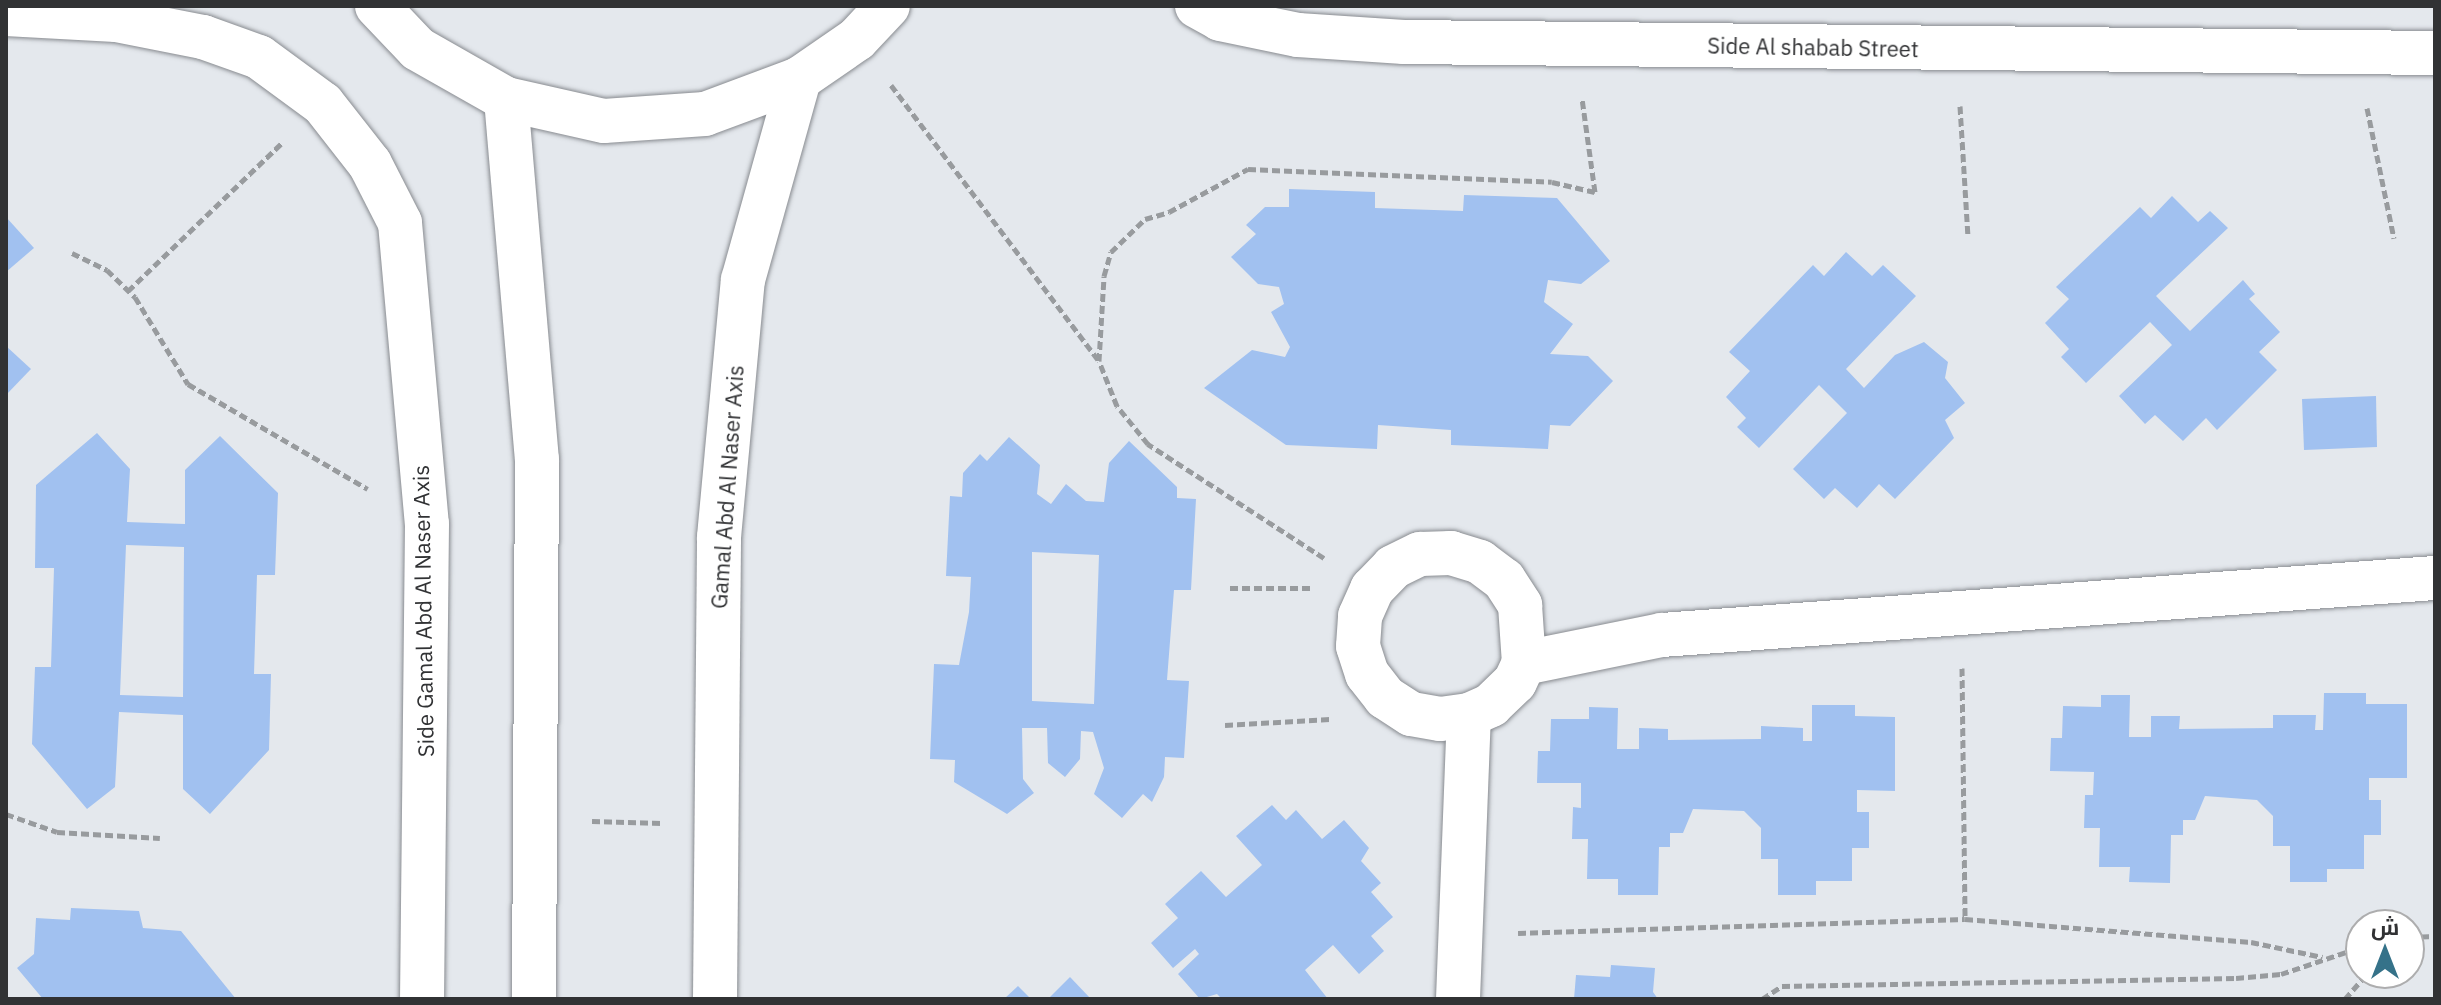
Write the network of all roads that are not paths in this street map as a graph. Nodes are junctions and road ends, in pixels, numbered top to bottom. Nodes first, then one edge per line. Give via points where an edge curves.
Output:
1 (377, 6) edge
2 (888, 6) edge
3 (1197, 6) edge
4 (6, 14) edge
5 (2435, 53) edge
6 (799, 79) junction
7 (506, 99) junction
8 (2435, 578) edge
9 (1524, 663) junction
10 (1469, 715) junction
11 (422, 999) edge
12 (534, 999) edge
13 (715, 999) edge
14 (1458, 999) edge

1 - 7 street via 418,49
2 - 6 street via 857,39
3 - 5 street, Side Al shabab Street via 1220,19 1298,35 1574,44
4 - 11 street, Side Gamal Abd Al Naser Axis via 116,20 203,37 259,57 323,104 370,164 400,223 427,524
6 - 7 street via 705,114 604,121
6 - 13 street, Gamal Abd Al Naser Axis via 743,280 719,537
7 - 12 street via 537,459
8 - 9 street via 1629,638
9 - 10 street via 1515,682 1491,705
9 - 10 street via 1520,605 1504,580 1480,562 1451,553 1420,554 1393,567 1372,589 1360,616 1358,646 1367,674 1385,697 1411,714 1440,719
10 - 14 street

